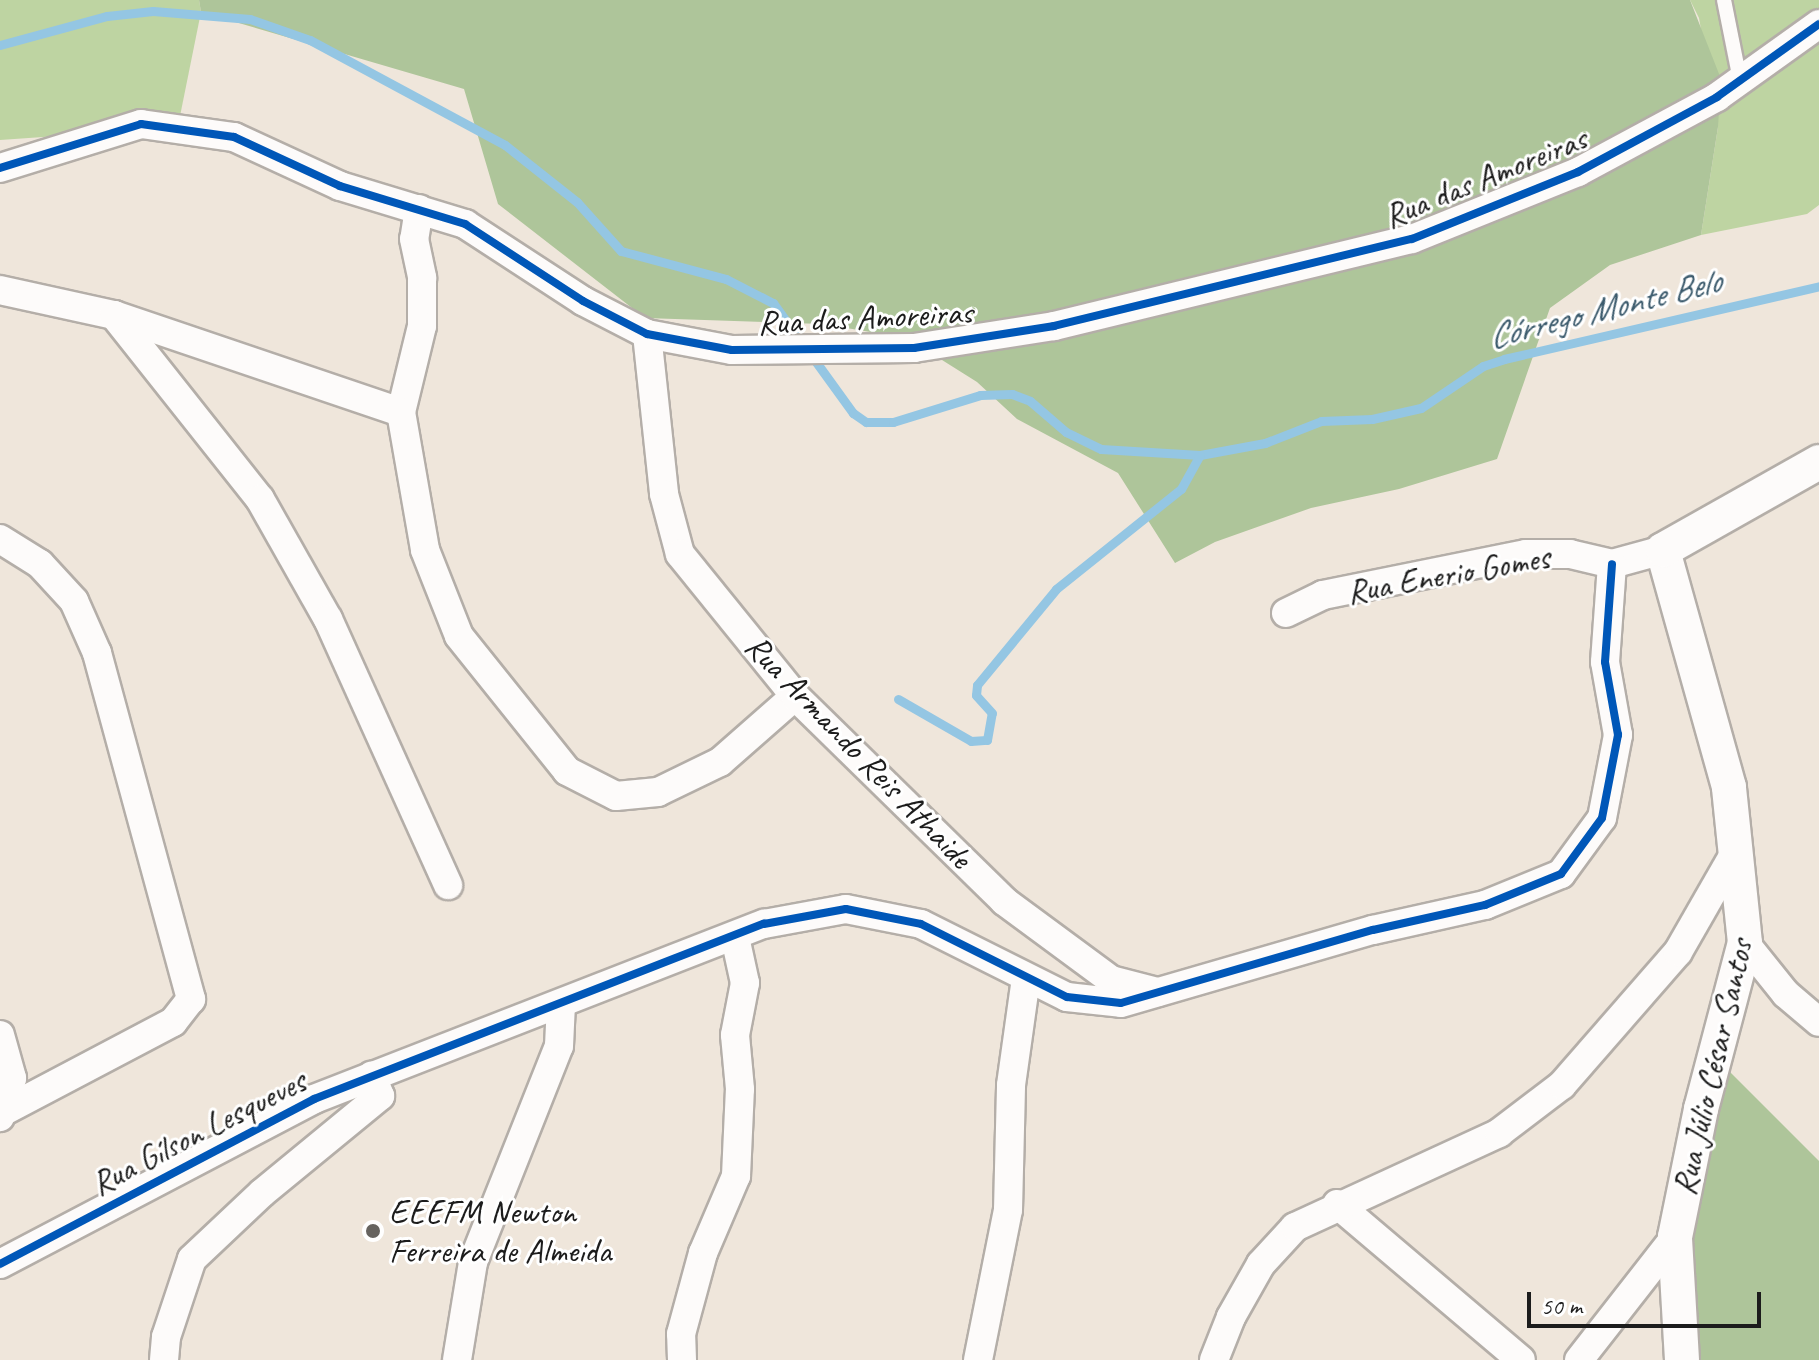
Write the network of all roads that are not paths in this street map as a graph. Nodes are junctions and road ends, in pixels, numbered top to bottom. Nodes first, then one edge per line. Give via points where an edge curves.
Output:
1 (1724, 0) edge
2 (1819, 24) edge
3 (1740, 80) junction
4 (0, 168) edge
5 (419, 209) junction
6 (0, 290) edge
7 (114, 315) junction
8 (647, 334) junction
9 (401, 412) junction
10 (1819, 462) edge
11 (0, 539) edge
12 (1663, 550) junction
13 (1612, 564) junction
14 (1286, 613) dead end
15 (795, 696) junction
16 (1737, 849) junction
17 (448, 885) dead end
18 (735, 937) junction
19 (1745, 943) junction
20 (1026, 978) junction
21 (1162, 993) junction
22 (561, 1004) junction
23 (1819, 1022) edge
24 (0, 1035) edge
25 (376, 1086) junction
26 (3, 1114) edge
27 (1337, 1204) junction
28 (1675, 1237) junction
29 (0, 1264) edge
30 (164, 1360) edge
31 (457, 1360) edge
32 (682, 1360) edge
33 (978, 1360) edge
34 (1214, 1360) edge
35 (1521, 1360) edge
36 (1579, 1360) edge
37 (1682, 1360) edge

1 - 3 lane
2 - 3 street, Rua das Amoreiras
3 - 8 street, Rua das Amoreiras via 1578,172 1412,239 1054,326 914,348 836,351 732,350
4 - 5 street, Rua das Amoreiras via 141,124 177,126 234,137 340,186
5 - 8 street, Rua das Amoreiras via 465,224 583,301
5 - 9 street via 414,239 422,278 422,326
6 - 7 street
7 - 9 street
7 - 17 street via 260,499 328,619
8 - 15 street, Rua Armando Reis Athaide via 664,494 680,554
9 - 15 street via 425,550 459,636 567,771 616,796 658,792 720,762
10 - 12 street
11 - 26 street via 40,564 74,601 97,653 191,999 173,1022
12 - 13 street
12 - 16 street, Rua Júlio César Santos via 1729,787
13 - 14 street, Rua Enerio Gomes via 1570,554 1526,554 1323,595
13 - 21 street, Rua Gílson Lesqueves via 1605,662 1618,735 1602,818 1561,874 1485,905 1373,930
15 - 21 street, Rua Armando Reis Athaide via 1004,901 1111,980
16 - 19 street, Rua Júlio César Santos
16 - 27 street via 1678,952 1562,1085 1499,1133
18 - 20 street, Rua Gílson Lesqueves via 764,924 846,909 921,924
18 - 22 street, Rua Gílson Lesqueves
18 - 32 street via 745,983 735,1035 740,1089 736,1176 703,1253 681,1334
19 - 23 street via 1786,994
19 - 28 street, Rua Júlio César Santos via 1701,1109
20 - 21 street, Rua Gílson Lesqueves via 1081,999 1121,1003
20 - 33 street via 1011,1085 1008,1210
22 - 25 street, Rua Gílson Lesqueves via 469,1037
22 - 31 street via 559,1046 473,1262
24 - 26 street via 12,1078
25 - 29 street, Rua Gílson Lesqueves via 314,1099
25 - 30 street via 192,1259 166,1337
27 - 34 street via 1295,1227 1261,1264
27 - 35 street
28 - 36 street
28 - 37 street, Rua Júlio César Santos

